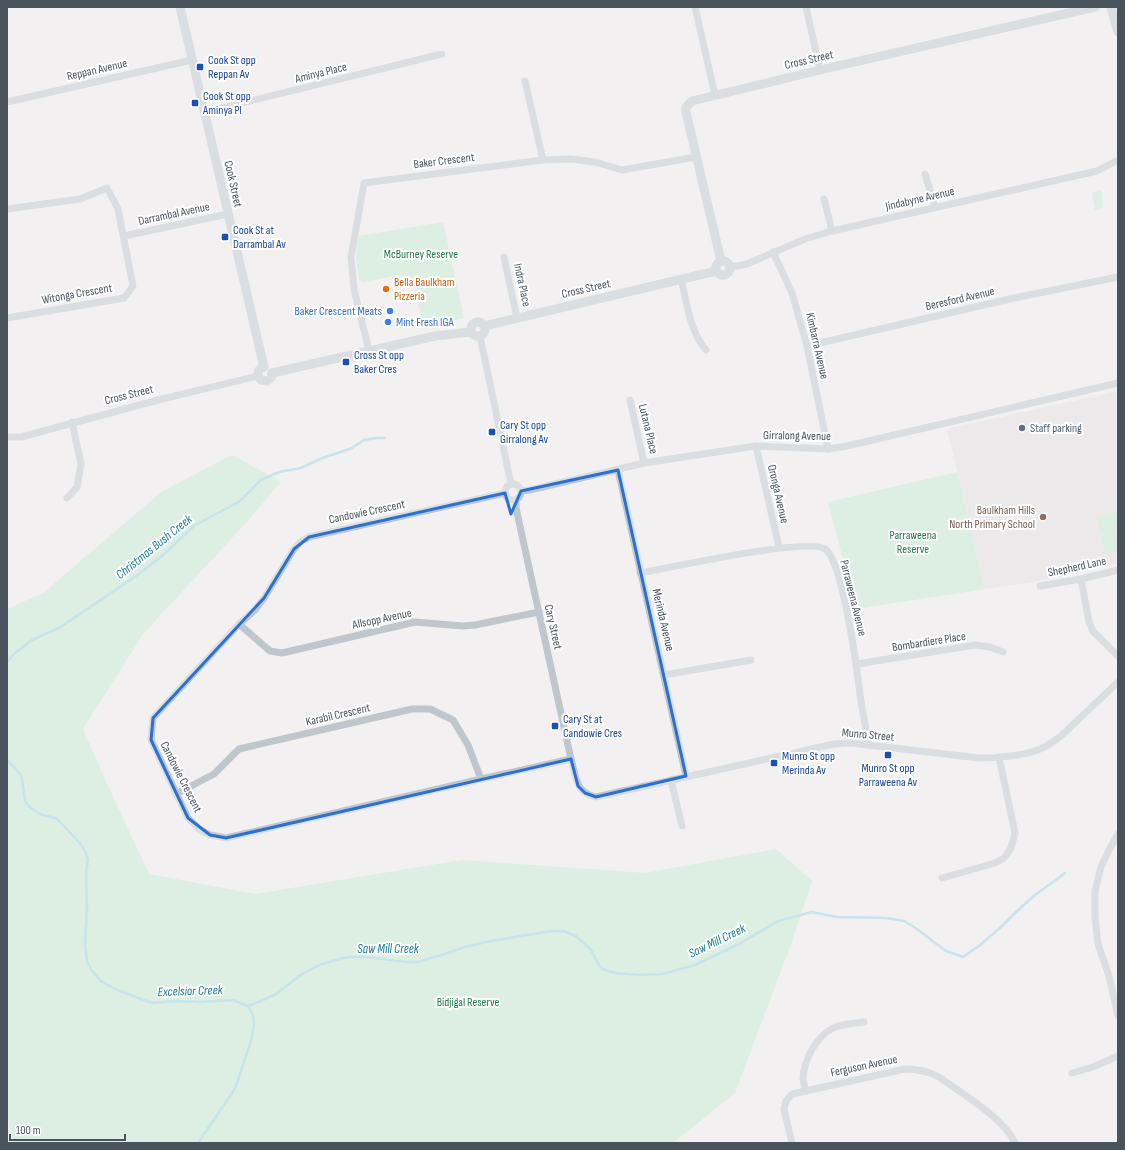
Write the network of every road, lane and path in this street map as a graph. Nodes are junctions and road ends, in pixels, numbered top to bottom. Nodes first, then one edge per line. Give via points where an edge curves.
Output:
1 (180, 7) edge
2 (696, 7) edge
3 (806, 7) edge
4 (1091, 7) edge
5 (1111, 7) edge
6 (1118, 32) edge
7 (442, 54) dead end
8 (192, 60) junction
9 (820, 70) junction
10 (525, 81) dead end
11 (715, 94) junction
12 (7, 102) edge
13 (205, 112) junction
14 (696, 157) junction
15 (543, 160) junction
16 (1118, 160) edge
17 (925, 174) dead end
18 (824, 199) dead end
19 (935, 207) junction
20 (7, 208) edge
21 (228, 214) junction
22 (832, 231) junction
23 (124, 236) junction
24 (773, 252) junction
25 (504, 257) dead end
26 (721, 261) junction
27 (730, 266) junction
28 (716, 271) junction
29 (1118, 277) edge
30 (681, 279) junction
31 (7, 318) edge
32 (517, 318) junction
33 (484, 326) junction
34 (471, 332) junction
35 (480, 336) junction
36 (807, 346) junction
37 (706, 350) dead end
38 (369, 351) junction
39 (264, 367) junction
40 (272, 373) junction
41 (258, 376) junction
42 (1118, 383) edge
43 (630, 400) dead end
44 (72, 422) junction
45 (7, 437) edge
46 (756, 446) junction
47 (828, 449) junction
48 (644, 463) junction
49 (618, 470) junction
50 (511, 484) junction
51 (521, 490) junction
52 (505, 493) junction
53 (67, 498) dead end
54 (516, 500) junction
55 (779, 547) junction
56 (1118, 570) edge
57 (640, 573) junction
58 (1081, 579) junction
59 (1040, 586) dead end
60 (539, 612) junction
61 (239, 624) junction
62 (1003, 652) dead end
63 (1118, 656) edge
64 (751, 660) dead end
65 (857, 664) junction
66 (664, 675) junction
67 (1118, 682) edge
68 (868, 745) junction
69 (999, 757) junction
70 (571, 759) junction
71 (686, 776) junction
72 (481, 778) junction
73 (671, 780) junction
74 (176, 794) junction
75 (682, 826) dead end
76 (1118, 834) edge
77 (942, 878) dead end
78 (1118, 1016) edge
79 (864, 1022) dead end
80 (1118, 1056) edge
81 (1072, 1073) dead end
82 (806, 1091) junction
83 (792, 1143) edge
84 (1015, 1143) edge

1 - 8 street, Cook Street
2 - 11 street
3 - 9 street
4 - 9 street, Cross Street
5 - 6 street
7 - 13 street, Aminya Place
8 - 12 street, Reppan Avenue
8 - 13 street, Cook Street
9 - 11 street, Cross Street
10 - 15 street
11 - 14 street, Cross Street via 692,101 685,110
13 - 21 street, Cook Street
14 - 15 street, Baker Crescent via 622,170 571,159
14 - 26 street, Cross Street
15 - 38 street, Baker Crescent via 364,183 351,257 354,289
16 - 19 street, Jindabyne Avenue via 1096,171
17 - 19 street
18 - 22 street
19 - 22 street, Jindabyne Avenue
20 - 23 street, Witonga Crescent via 80,199 107,188 118,210
21 - 23 street, Darrambal Avenue
21 - 39 street, Cook Street
22 - 24 street, Jindabyne Avenue
23 - 31 street, Witonga Crescent via 133,286 124,298
24 - 27 street, Jindabyne Avenue via 747,264
24 - 36 street, Kimbarra Avenue via 792,293
25 - 32 street, Indra Place
26 - 27 street
26 - 28 street via 716,265
27 - 28 street via 730,271 726,275 720,275
28 - 30 street, Cross Street
29 - 36 street, Beresford Avenue via 1014,298
30 - 32 street, Cross Street
30 - 37 street via 695,334
32 - 33 street, Cross Street
33 - 34 street via 479,322 474,323
33 - 35 street via 485,331
34 - 35 street
34 - 38 street via 443,334
35 - 50 street
36 - 47 street, Kimbarra Avenue
38 - 40 street
39 - 40 street
39 - 41 street via 259,370
40 - 41 street via 267,381 261,380
41 - 44 street, Cross Street
42 - 47 street, Girralong Avenue
43 - 48 street, Lutana Place
44 - 45 street, Cross Street via 21,436
44 - 53 street via 81,464 77,487
46 - 47 street, Girralong Avenue
46 - 48 street, Girralong Avenue
46 - 55 street, Oronga Avenue
48 - 49 street, Girralong Avenue
49 - 51 street, Girralong Avenue
49 - 57 street, Merinda Avenue
50 - 51 street
50 - 52 street
51 - 54 street
52 - 54 street via 510,500
52 - 61 street, Candowie Crescent via 309,537 294,549 264,598
54 - 60 street, Cary Street
55 - 57 street, Parraweena Avenue
55 - 65 street, Parraweena Avenue via 822,546 829,551 839,580
56 - 58 street, Shepherd Lane
57 - 66 street, Merinda Avenue
58 - 59 street, Shepherd Lane
58 - 63 street via 1093,631
60 - 61 street, Allsopp Avenue via 464,626 414,622 282,653 270,650
60 - 70 street, Cary Street
61 - 74 street, Candowie Crescent via 153,718 151,740
62 - 65 street, Bombardiere Place via 975,645
64 - 66 street
65 - 68 street, Parraweena Avenue
66 - 71 street, Merinda Avenue
67 - 69 street, Munro Street via 1051,744 1033,752
68 - 69 street, Munro Street via 979,758
68 - 71 street, Munro Street via 822,745
69 - 77 street via 1015,832 1011,848 1004,858 995,863
70 - 72 street, Candowie Crescent
70 - 73 street, Munro Street via 578,786 591,796
71 - 73 street, Munro Street
72 - 74 street, Candowie Crescent via 226,838 200,830 188,818
72 - 74 street, Karabil Crescent via 468,745 452,720 430,709 412,709 239,749 214,774
73 - 75 street
76 - 78 street via 1101,867 1095,891 1095,910 1098,944 1109,976
79 - 82 street via 836,1027 817,1041 805,1067 803,1079
80 - 81 street
82 - 83 street, Ferguson Avenue via 792,1094 786,1101 784,1109
82 - 84 street, Ferguson Avenue via 905,1069 924,1071 939,1077 1001,1123

